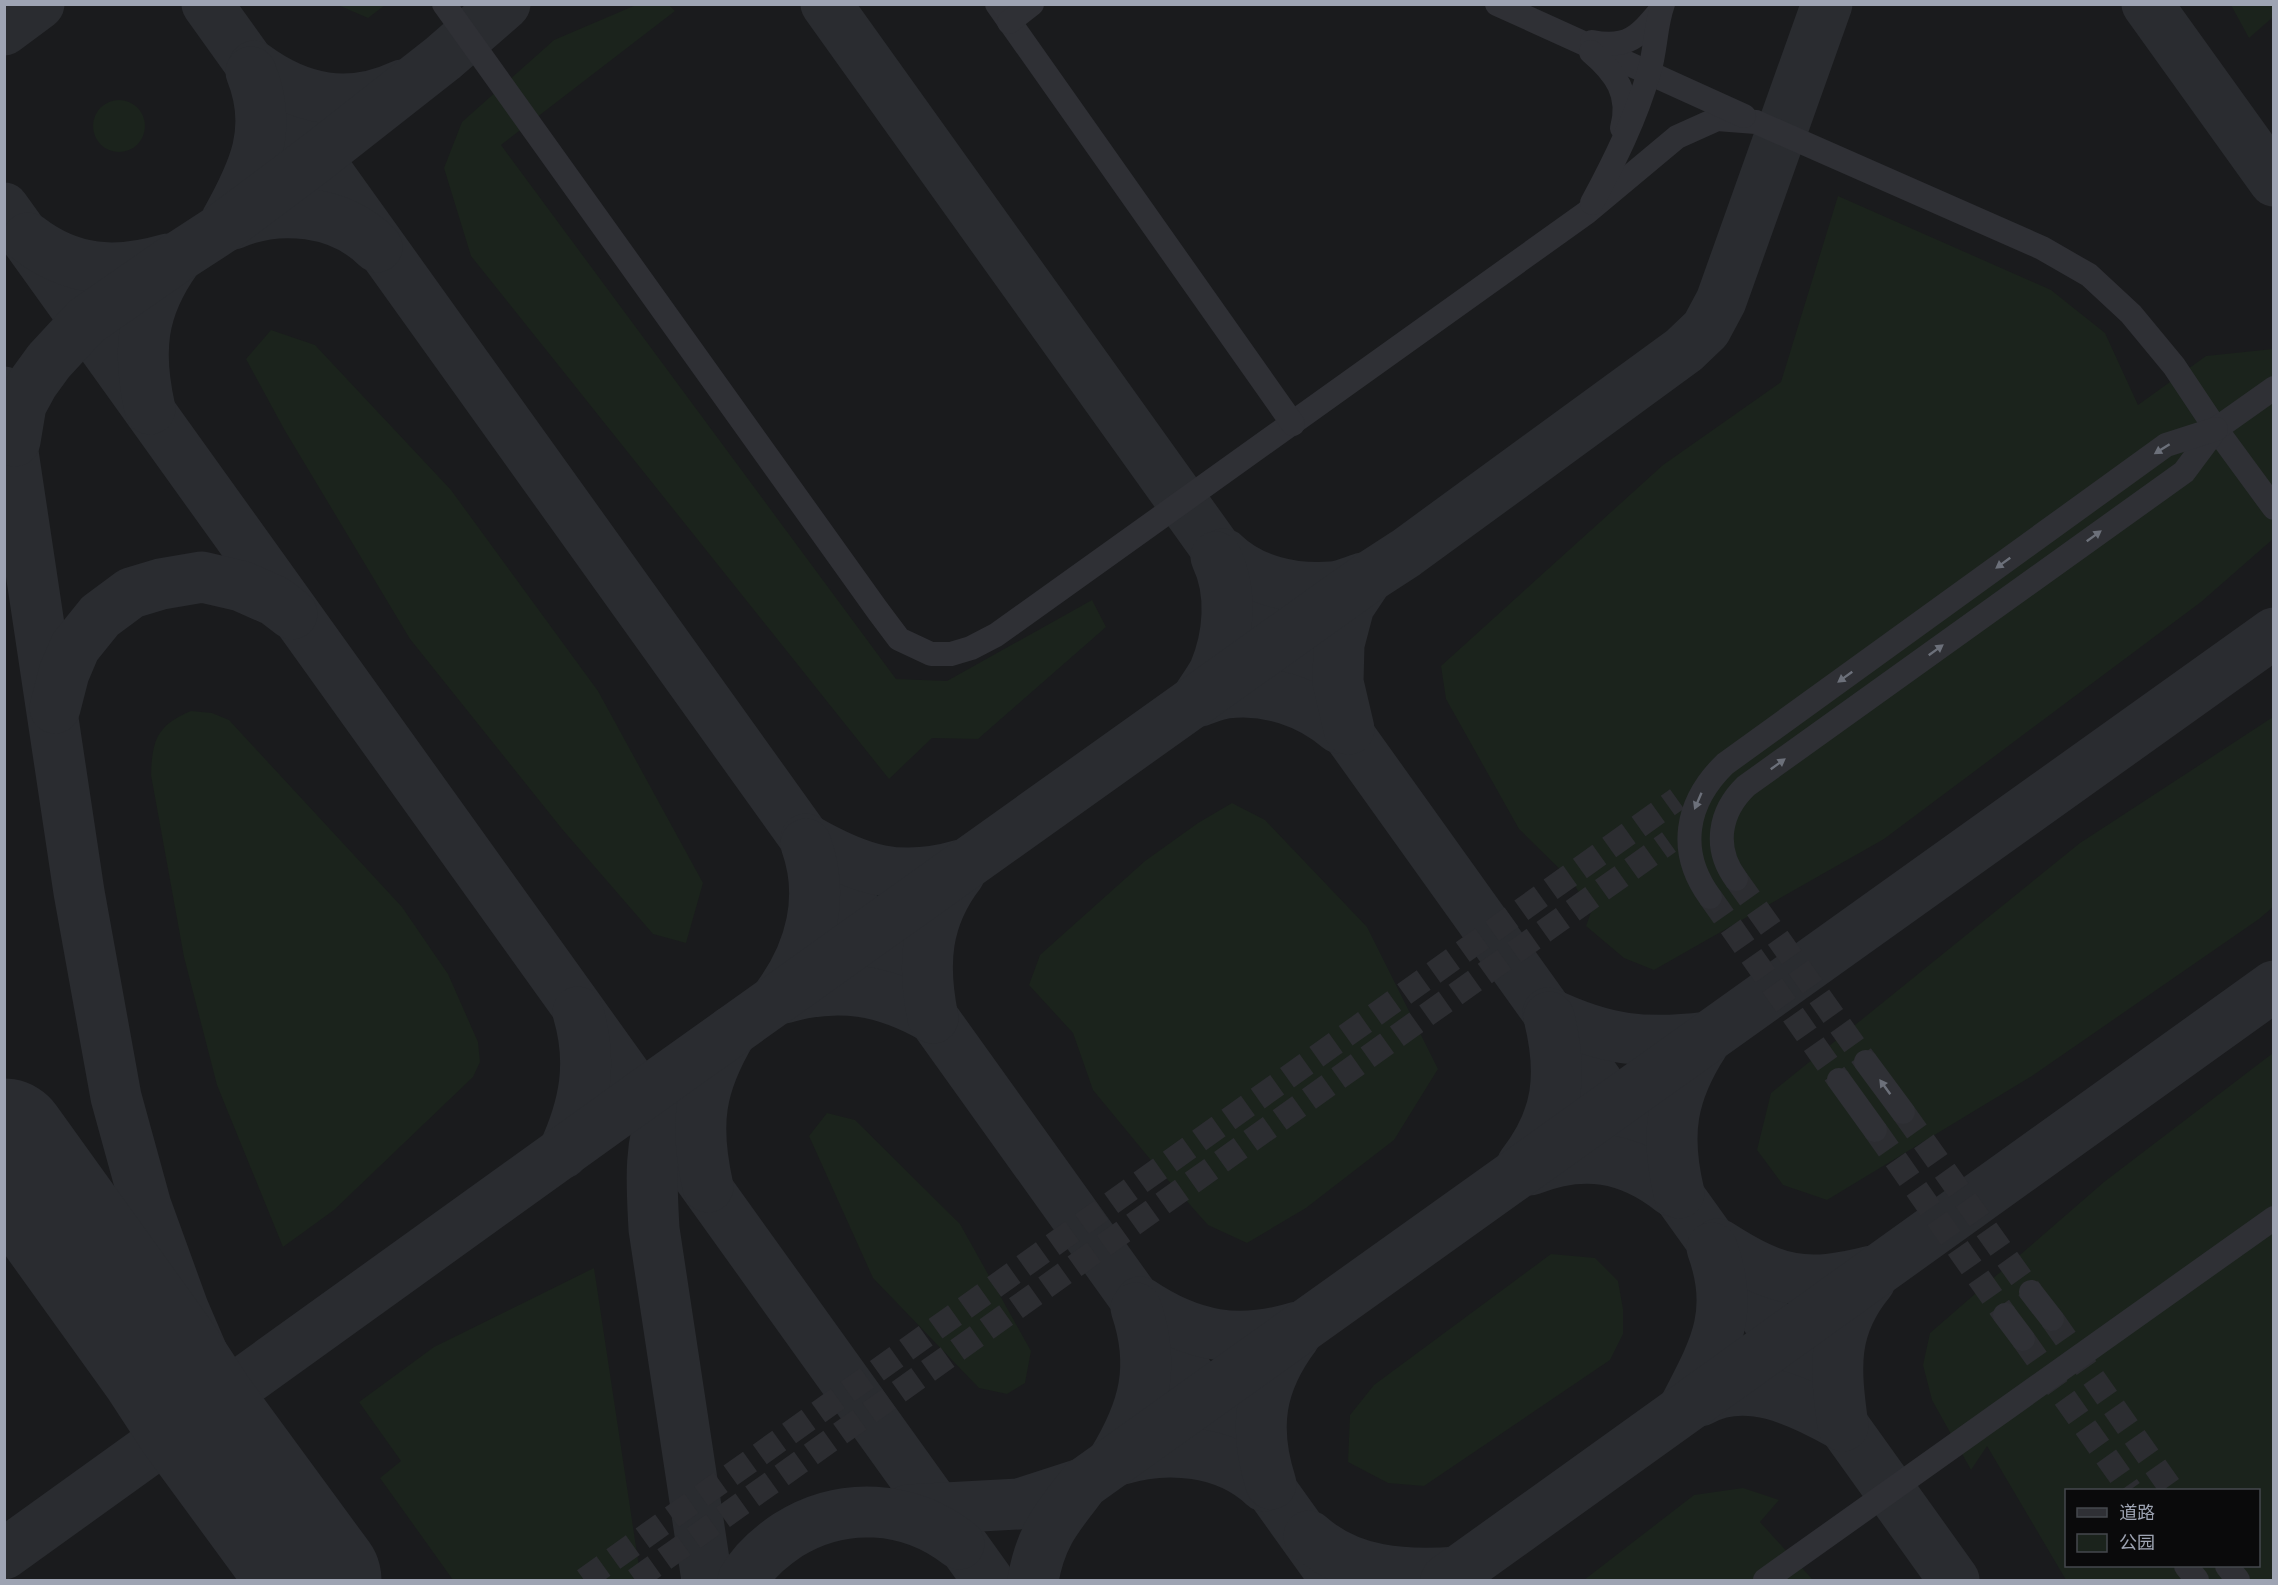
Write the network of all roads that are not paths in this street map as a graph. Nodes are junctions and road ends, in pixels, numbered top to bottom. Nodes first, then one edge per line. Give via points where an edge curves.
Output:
1 (444, 4) edge
2 (1032, 4) edge
3 (1497, 4) edge
4 (1661, 8) edge
5 (1003, 13) edge
6 (1575, 39) junction
7 (1649, 73) junction
8 (1694, 94) junction
9 (1756, 122) junction
10 (1614, 162) junction
11 (1586, 213) junction
12 (2274, 388) edge
13 (1293, 424) junction
14 (2216, 429) junction
15 (2274, 508) edge
16 (1736, 879) tunnel mouth
17 (1710, 897) tunnel mouth
18 (1866, 1062) tunnel mouth
19 (1839, 1080) tunnel mouth
20 (1903, 1112) tunnel mouth
21 (1875, 1130) tunnel mouth
22 (2274, 1218) edge
23 (2031, 1292) tunnel mouth
24 (2005, 1315) tunnel mouth
25 (2052, 1319) tunnel mouth
26 (2023, 1339) tunnel mouth
27 (2187, 1567) edge
28 (2228, 1567) edge
29 (1765, 1581) edge
30 (2197, 1581) edge
31 (2238, 1581) edge

1 - 13 lane via 899,639 932,654 951,654 996,635
2 - 5 lane
3 - 6 lane
4 - 6 lane via 1641,33 1624,42 1604,45
4 - 7 lane
4 - 8 lane via 1662,48 1673,73
5 - 13 lane
6 - 7 lane
6 - 10 lane via 1609,67 1623,92 1624,120
7 - 8 lane
7 - 10 lane
8 - 9 lane
9 - 11 lane via 1717,118 1677,137
9 - 14 lane via 2042,248 2089,275 2132,314 2174,366
10 - 11 lane
11 - 13 lane
12 - 14 lane
14 - 15 lane
16 -> 14 lane via 1723,854 1722,829 1730,805 1746,786 2184,472
14 -> 17 lane via 2166,445 1725,764 1702,792 1690,825 1692,860
20 -> 18 lane
19 - 21 lane
22 - 29 lane
23 - 25 lane
24 - 26 lane
27 - 30 lane
28 - 31 lane

